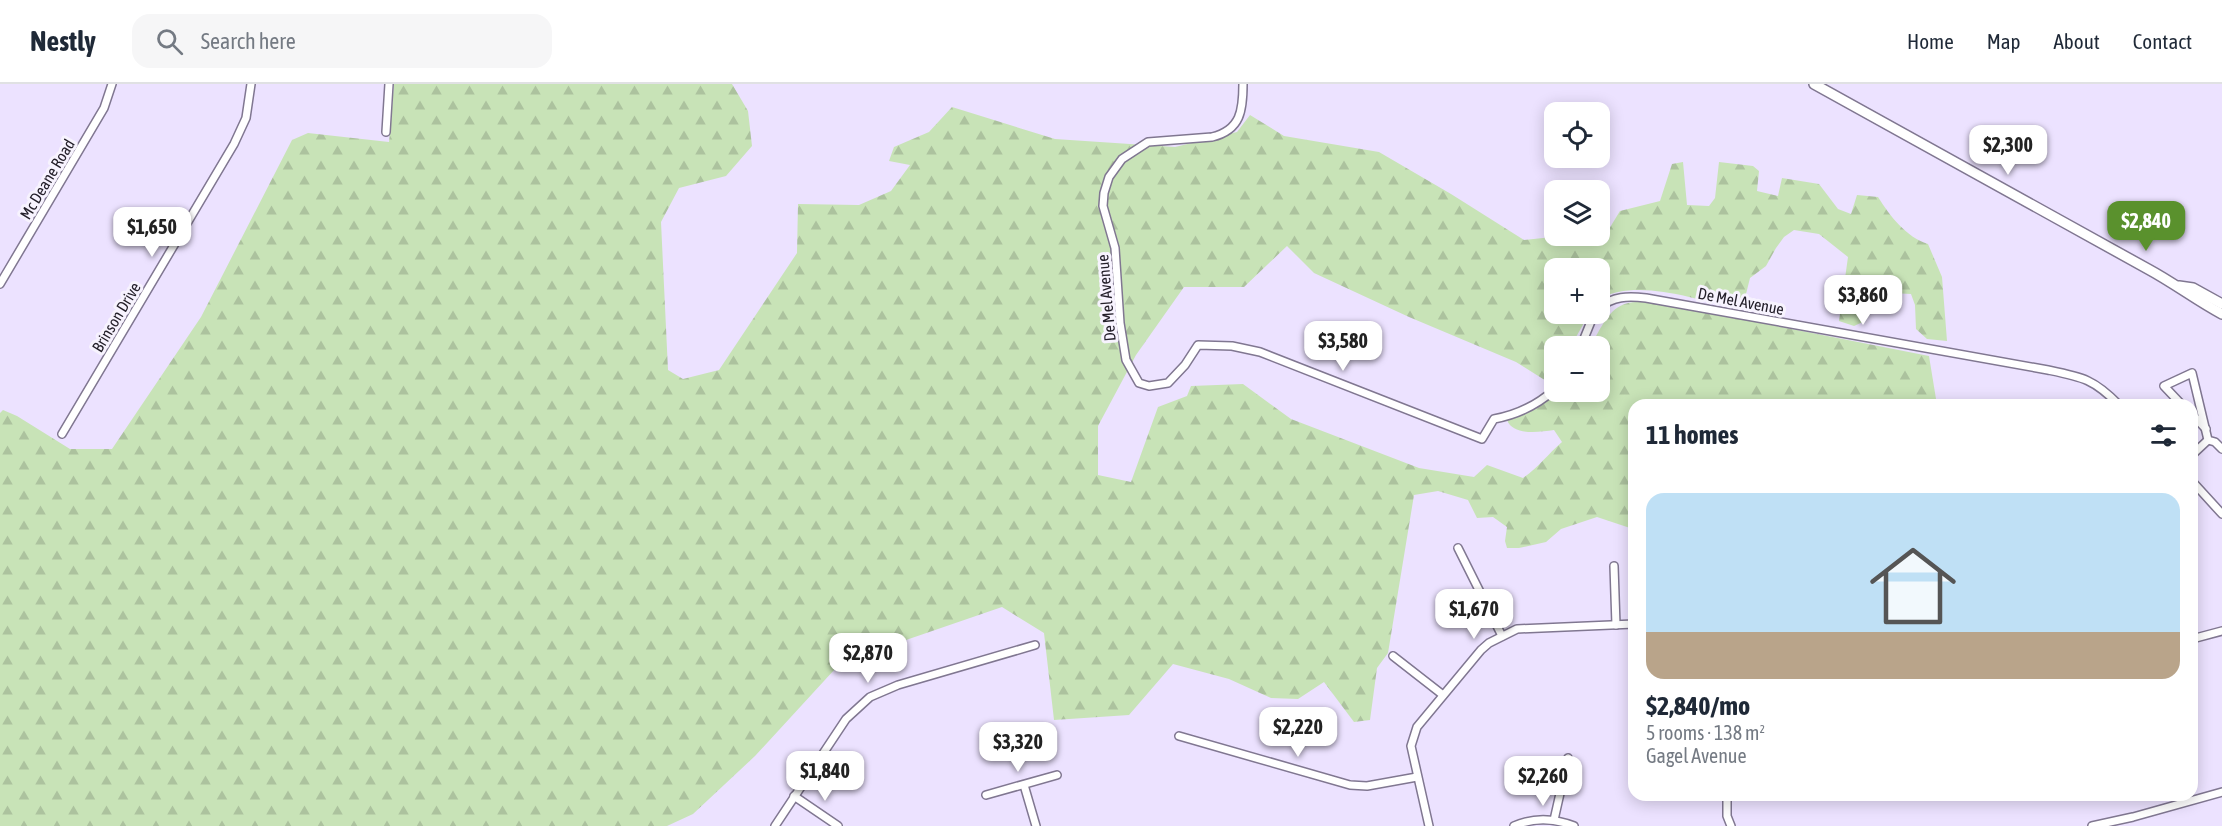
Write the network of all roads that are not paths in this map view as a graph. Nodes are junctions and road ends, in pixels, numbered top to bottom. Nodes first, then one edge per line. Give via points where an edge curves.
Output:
1 (112, 84) edge
2 (251, 84) edge
3 (389, 84) edge
4 (1243, 84) edge
5 (1814, 84) edge
6 (386, 132) dead end
7 (0, 284) edge
8 (2179, 286) junction
9 (1610, 302) edge
10 (2222, 304) edge
11 (2222, 314) edge
12 (1544, 397) edge
13 (2113, 399) edge
14 (2176, 399) edge
15 (2198, 420) edge
16 (2206, 429) junction
17 (62, 434) dead end
18 (2208, 440) junction
19 (2198, 449) edge
20 (2222, 449) edge
21 (2198, 488) edge
22 (2222, 514) edge
23 (1458, 548) dead end
24 (1614, 566) dead end
25 (1628, 624) edge
26 (1616, 625) junction
27 (2222, 631) edge
28 (1502, 636) junction
29 (2198, 637) edge
30 (1035, 645) dead end
31 (1393, 656) dead end
32 (1443, 695) junction
33 (1179, 736) dead end
34 (1568, 759) dead end
35 (1057, 775) dead end
36 (1417, 777) junction
37 (1024, 784) junction
38 (2222, 792) edge
39 (986, 795) dead end
40 (794, 796) junction
41 (2198, 799) edge
42 (1727, 801) edge
43 (2190, 801) edge
44 (1554, 820) junction
45 (775, 826) edge
46 (838, 826) edge
47 (1036, 826) edge
48 (1429, 826) edge
49 (1514, 826) edge
50 (1574, 826) edge
51 (1731, 826) edge
52 (2092, 826) edge

1 - 7 street, Mc Deane Road via 100,117
2 - 17 street, Brinson Drive via 246,118 234,144
3 - 6 street
4 - 12 street, De Mel Avenue via 1241,114 1222,135 1148,142 1122,159 1109,177 1103,206 1115,248 1126,360 1138,383 1168,383 1198,345 1232,346 1260,352 1482,439 1494,419 1530,407
5 - 8 street
8 - 10 street via 2193,288
8 - 11 street
9 - 13 street, De Mel Avenue via 1646,298 2048,370 2089,380
14 - 16 street via 2164,386 2192,373
15 - 16 street
16 - 18 street
18 - 19 street
18 - 20 street
21 - 22 street
23 - 28 street
24 - 26 street
25 - 26 street
26 - 28 street via 1523,628
27 - 29 street
28 - 32 street via 1481,650
30 - 40 street via 898,685 870,697 846,718
31 - 32 street
32 - 36 street via 1412,737
33 - 36 street via 1350,785 1367,786
34 - 44 street
35 - 37 street
36 - 48 street
37 - 39 street
37 - 47 street
38 - 41 street
40 - 45 street
40 - 46 street
42 - 51 street
43 - 52 street
44 - 49 street via 1532,820
44 - 50 street

